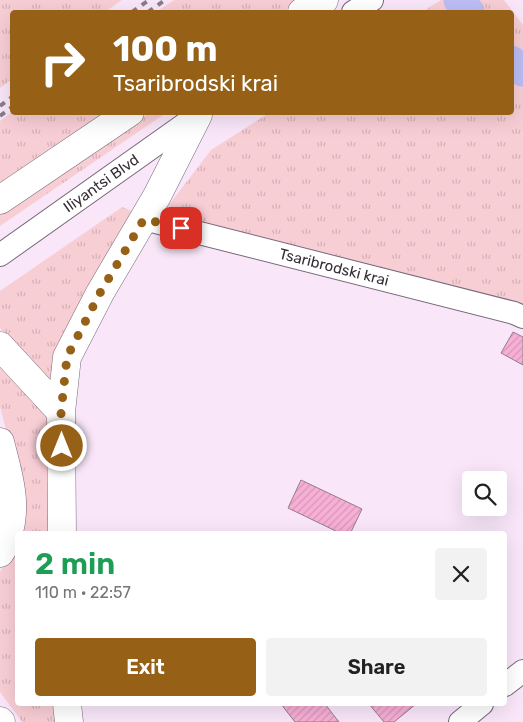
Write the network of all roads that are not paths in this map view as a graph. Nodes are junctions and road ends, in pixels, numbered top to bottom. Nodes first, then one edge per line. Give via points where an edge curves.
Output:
1 (324, 0) edge
2 (372, 0) edge
3 (306, 10) edge
4 (356, 10) edge
5 (126, 115) edge
6 (199, 115) edge
7 (199, 115) edge
8 (0, 200) edge
9 (144, 219) junction
10 (0, 256) edge
11 (523, 317) edge
12 (0, 346) edge
13 (61, 412) junction
14 (0, 442) edge
15 (62, 531) edge
16 (0, 553) edge
17 (523, 671) edge
18 (507, 683) edge
19 (67, 706) edge
20 (480, 706) edge
21 (69, 722) edge
22 (460, 722) edge

1 - 3 main road
2 - 4 street
5 - 8 main road
6 - 9 main road
7 - 10 street, Iliyantsi Blvd
9 - 11 street, Tsaribrodski krai
9 - 13 main road via 67,357
12 - 13 main road
13 - 15 main road
14 - 16 main road via 12,489 12,520
17 - 18 street
19 - 21 main road
20 - 22 street

